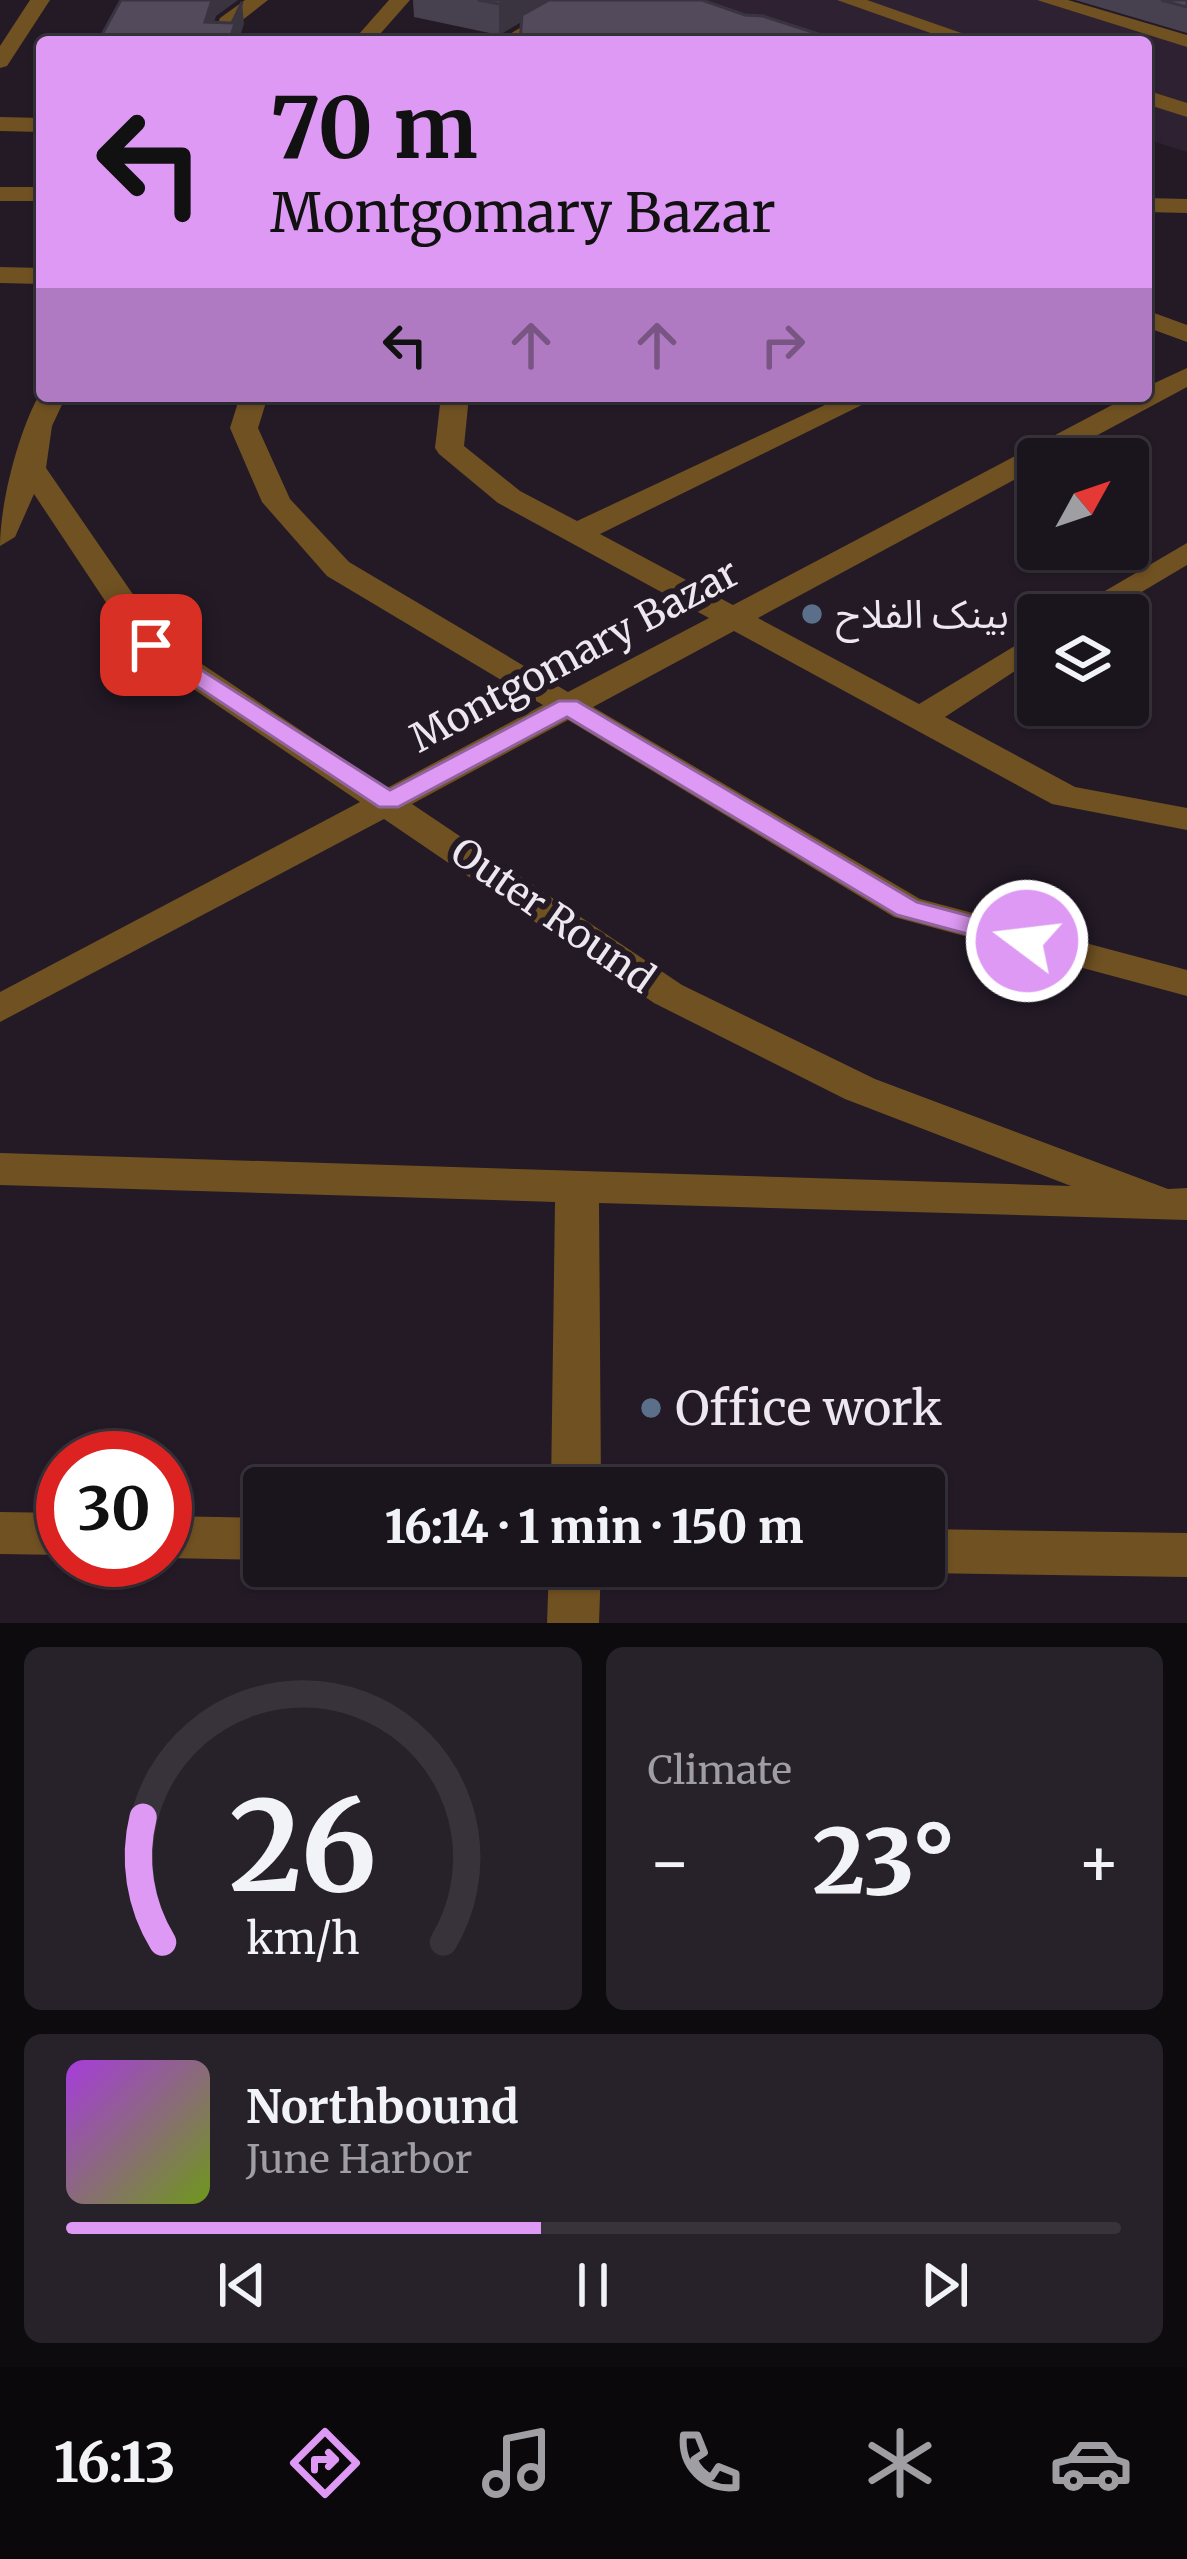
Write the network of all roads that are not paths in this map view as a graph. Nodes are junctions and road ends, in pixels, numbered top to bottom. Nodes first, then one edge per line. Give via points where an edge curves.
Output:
1 (40, 0) edge
2 (257, 0) edge
3 (400, 0) edge
4 (582, 0) edge
5 (847, 0) edge
6 (1047, 0) edge
7 (223, 36) edge
8 (367, 36) edge
9 (514, 36) edge
10 (958, 36) edge
11 (1187, 41) edge
12 (0, 62) edge
13 (1152, 99) edge
14 (1187, 110) edge
15 (0, 124) edge
16 (36, 125) edge
17 (0, 194) edge
18 (36, 194) edge
19 (1152, 205) edge
20 (1187, 206) edge
21 (0, 275) edge
22 (36, 276) edge
23 (1152, 320) edge
24 (1187, 334) edge
25 (1187, 376) edge
26 (1152, 395) edge
27 (49, 402) edge
28 (252, 402) edge
29 (454, 402) edge
30 (853, 402) edge
31 (1138, 402) edge
32 (31, 468) junction
33 (577, 533) junction
34 (0, 537) edge
35 (1187, 552) edge
36 (1116, 594) edge
37 (732, 619) junction
38 (1017, 656) edge
39 (568, 706) junction
40 (919, 719) junction
41 (388, 802) junction
42 (1187, 819) edge
43 (1187, 982) edge
44 (0, 1009) edge
45 (0, 1169) edge
46 (578, 1186) junction
47 (1176, 1204) edge
48 (576, 1467) edge
49 (0, 1533) edge
50 (36, 1534) edge
51 (192, 1538) edge
52 (243, 1539) edge
53 (945, 1551) edge
54 (1187, 1556) edge
55 (574, 1587) edge
56 (573, 1623) edge

1 - 12 street
2 - 7 street via 227,22
3 - 8 street
4 - 9 street
5 - 10 street
6 - 11 street
13 - 14 street
15 - 16 street
17 - 18 street
19 - 20 street
21 - 22 street
23 - 24 street
25 - 26 street, Montgomary Bazar
27 - 32 street
28 - 39 street via 244,428 277,502 338,568
29 - 33 street via 449,448 509,497
30 - 33 street
31 - 37 street, Montgomary Bazar
32 - 34 street
32 - 41 street, Outer Round via 151,645
33 - 37 street
35 - 36 street
37 - 39 street, Montgomary Bazar
37 - 40 street
38 - 40 street
39 - 41 street, Montgomary Bazar
39 - 43 street via 907,908
40 - 42 street via 1065,796
41 - 44 street, Montgomary Bazar
41 - 47 street, Outer Round via 668,994 860,1089
45 - 46 street
46 - 47 street
46 - 48 street
49 - 50 street
51 - 52 street
53 - 54 street
55 - 56 street

